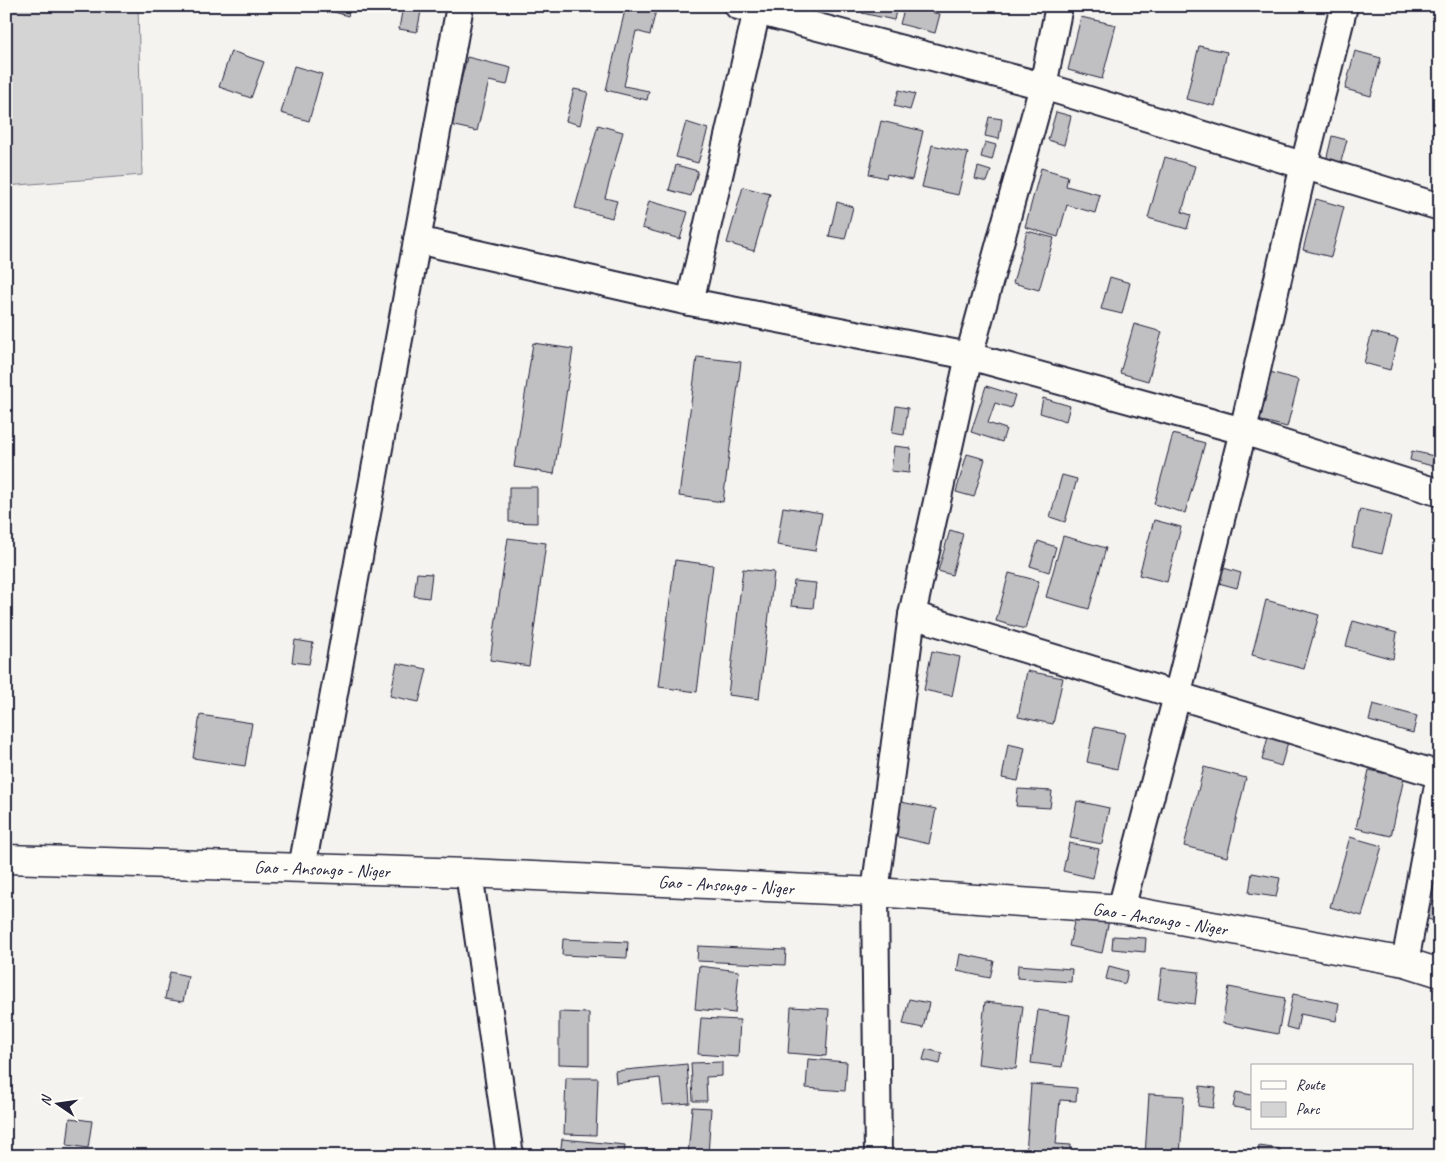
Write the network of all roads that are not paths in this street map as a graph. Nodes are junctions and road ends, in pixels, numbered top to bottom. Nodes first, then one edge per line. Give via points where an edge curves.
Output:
1 (460, 6) edge
2 (1059, 6) edge
3 (1344, 6) edge
4 (751, 8) edge
5 (1043, 86) junction
6 (1304, 165) junction
7 (1440, 207) edge
8 (417, 240) junction
9 (690, 302) junction
10 (969, 356) junction
11 (1243, 432) junction
12 (1440, 493) edge
13 (912, 615) junction
14 (1178, 696) junction
15 (1440, 775) edge
16 (6, 859) edge
17 (302, 868) junction
18 (469, 873) junction
19 (875, 892) junction
20 (1121, 909) junction
21 (1405, 962) junction
22 (1440, 974) edge
23 (510, 1156) edge
24 (878, 1156) edge

1 - 8 street
2 - 5 street
3 - 6 street
4 - 5 street
4 - 9 street
5 - 6 street
5 - 10 street
6 - 7 street
6 - 11 street
8 - 9 street
8 - 17 street
9 - 10 street
10 - 11 street
10 - 13 street
11 - 12 street
11 - 14 street
13 - 14 street
13 - 19 street
14 - 15 street
14 - 20 street
15 - 21 street
16 - 17 main road, Gao - Ansongo - Niger
17 - 18 main road, Gao - Ansongo - Niger
18 - 19 main road, Gao - Ansongo - Niger
18 - 23 street
19 - 20 main road, Gao - Ansongo - Niger
19 - 24 street
20 - 21 main road, Gao - Ansongo - Niger
21 - 22 main road, Gao - Ansongo - Niger

